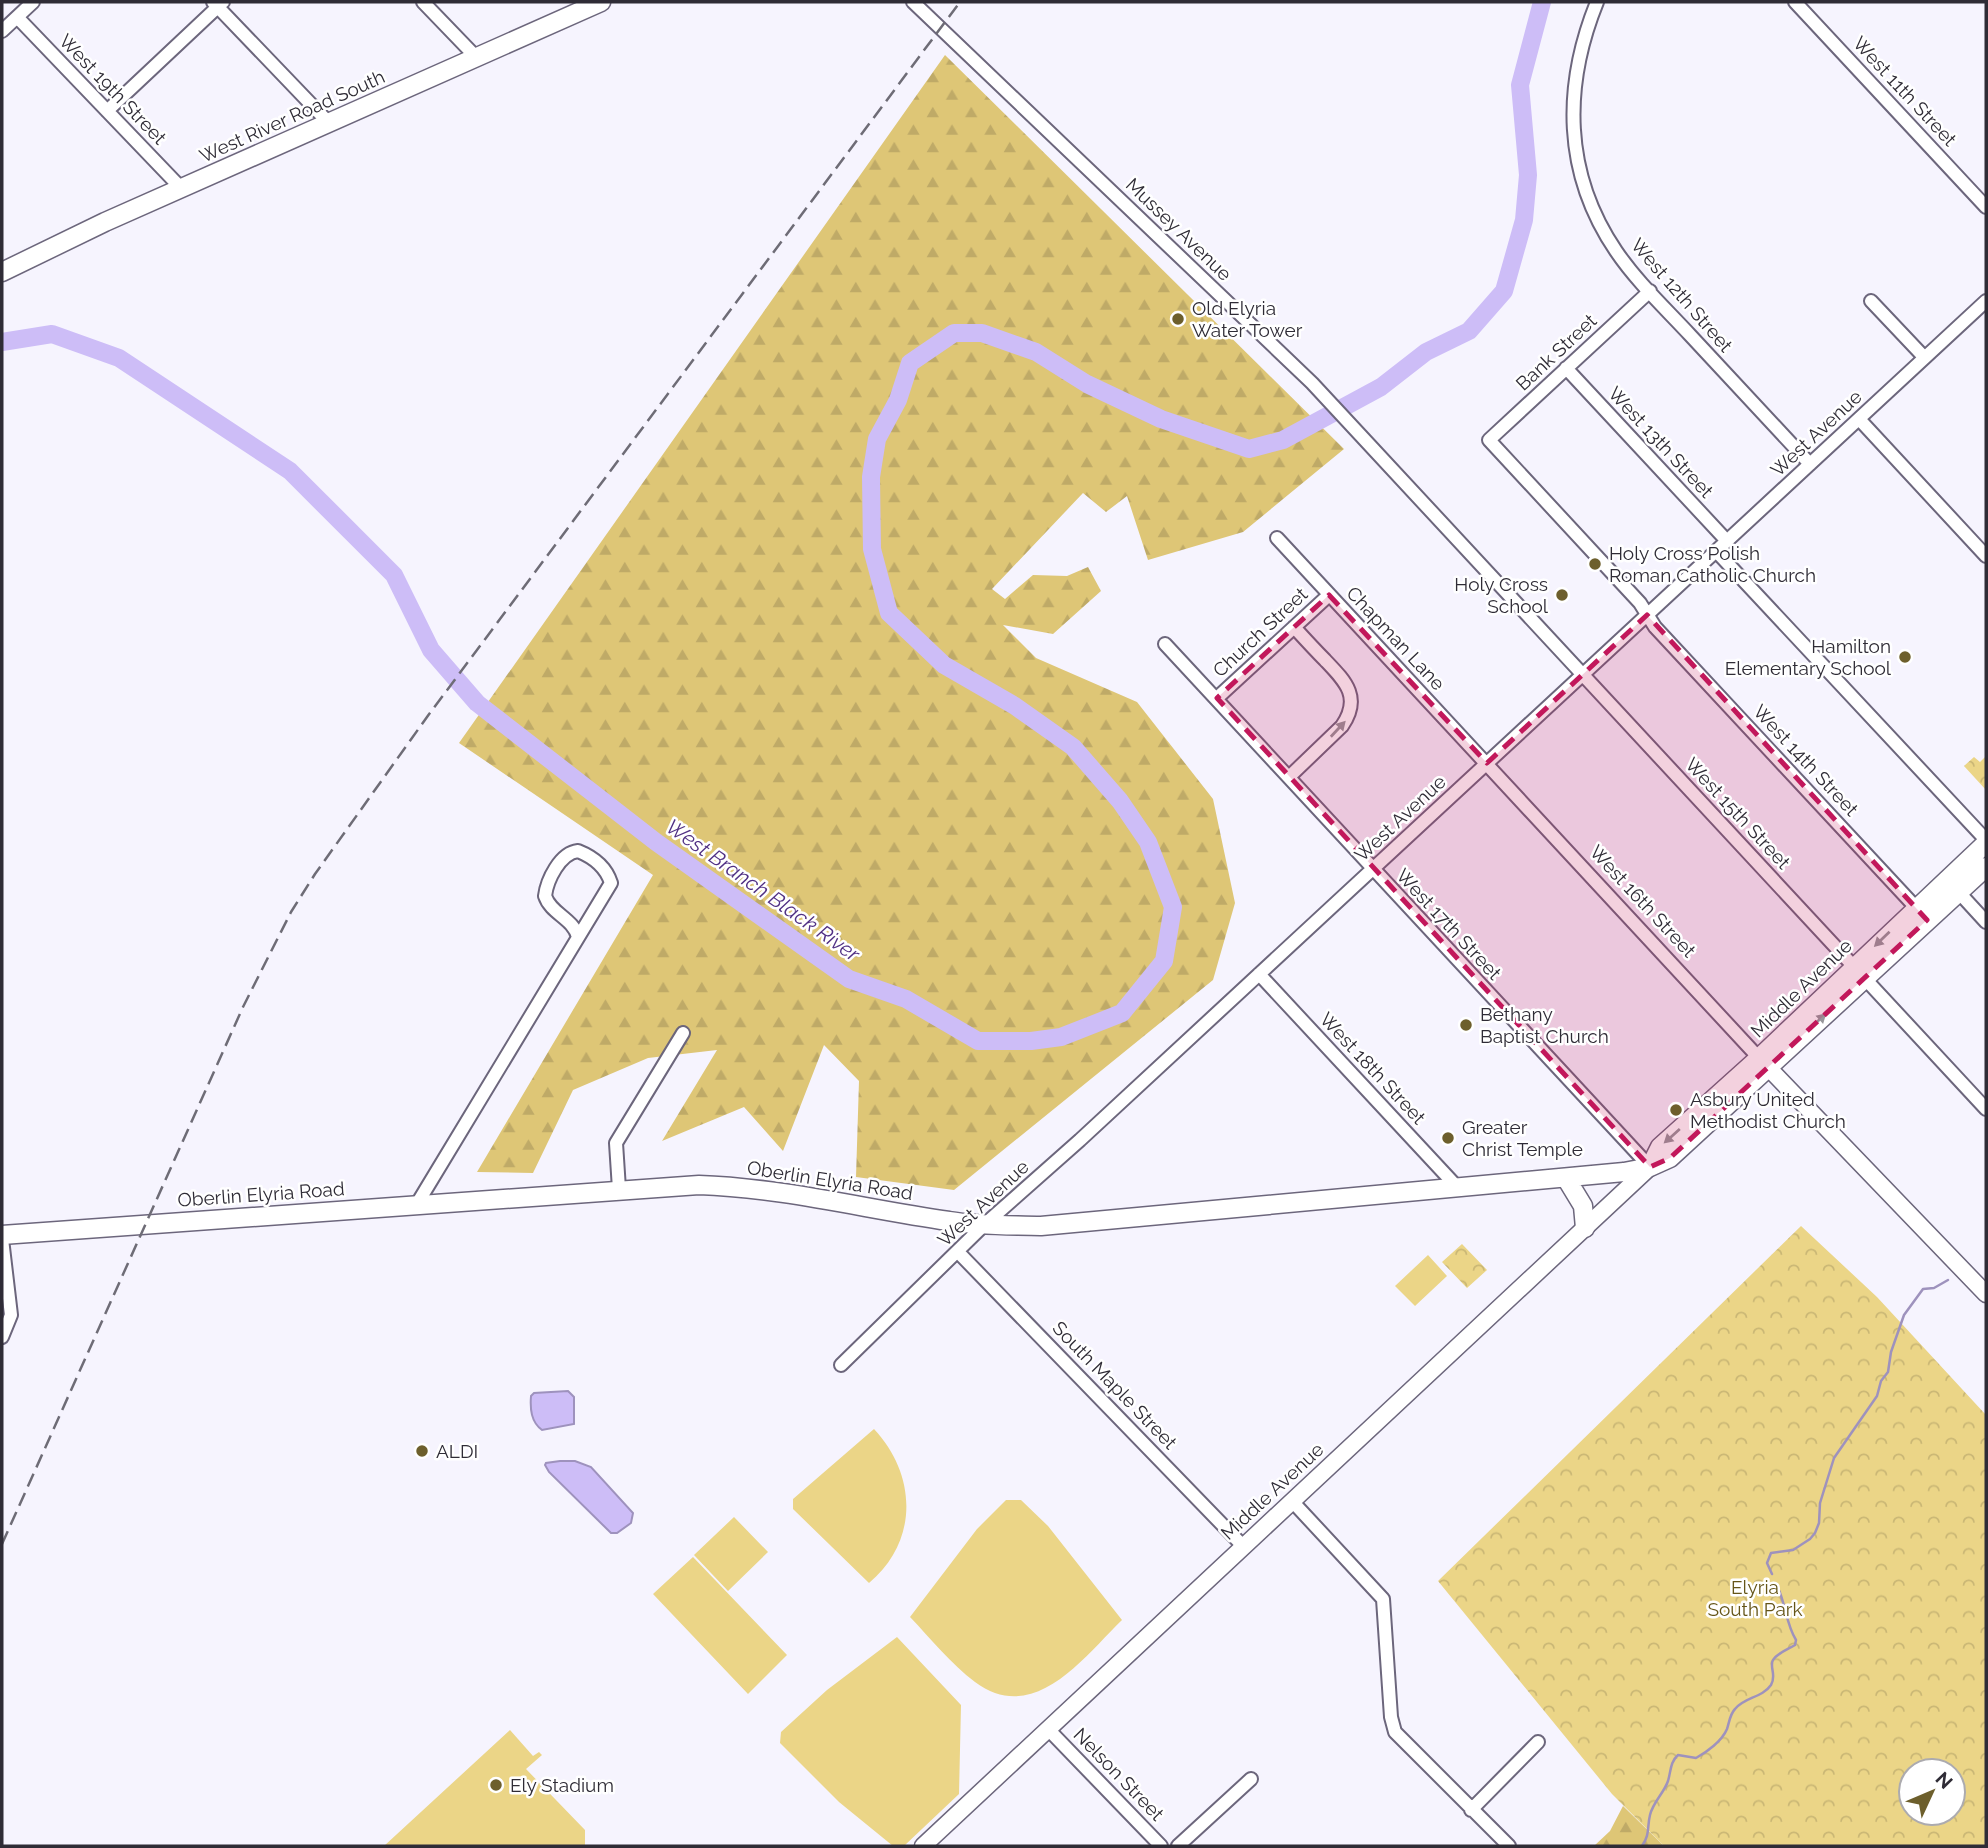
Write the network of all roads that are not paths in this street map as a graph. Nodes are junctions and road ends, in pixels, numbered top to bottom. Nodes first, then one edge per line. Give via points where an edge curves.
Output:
1 (33, 2) edge
2 (423, 2) edge
3 (601, 2) edge
4 (913, 2) edge
5 (1597, 2) edge
6 (1795, 2) edge
7 (218, 4) edge
8 (17, 17) junction
9 (2, 31) edge
10 (476, 57) junction
11 (107, 111) junction
12 (328, 123) junction
13 (181, 188) junction
14 (1986, 207) edge
15 (2, 272) edge
16 (1650, 291) junction
17 (1871, 301) dead end
18 (1986, 301) edge
19 (1924, 357) junction
20 (1566, 368) junction
21 (1859, 419) junction
22 (1489, 440) joint
23 (1810, 464) junction
24 (1277, 538) dead end
25 (1727, 541) junction
26 (1716, 551) junction
27 (1986, 556) edge
28 (1329, 595) junction
29 (1647, 615) junction
30 (1294, 627) junction
31 (1165, 644) dead end
32 (1583, 674) junction
33 (1217, 698) junction
34 (1487, 763) junction
35 (1289, 777) junction
36 (1986, 842) edge
37 (1986, 867) edge
38 (1372, 869) junction
39 (1952, 885) junction
40 (1922, 913) junction
41 (1986, 922) edge
42 (578, 937) junction
43 (1860, 972) junction
44 (1259, 974) junction
45 (683, 1033) dead end
46 (1763, 1063) junction
47 (1986, 1109) edge
48 (1650, 1167) junction
49 (1566, 1178) junction
50 (1458, 1188) junction
51 (619, 1189) junction
52 (417, 1204) junction
53 (984, 1225) junction
54 (1585, 1228) junction
55 (2, 1237) edge
56 (958, 1252) junction
57 (1986, 1294) edge
58 (2, 1337) edge
59 (841, 1365) dead end
60 (1292, 1501) junction
61 (1243, 1546) junction
62 (1048, 1729) junction
63 (1538, 1742) dead end
64 (1251, 1779) dead end
65 (1471, 1810) junction
66 (923, 1846) edge
67 (1161, 1846) edge
68 (1178, 1846) edge
69 (1509, 1846) edge

1 - 8 street
2 - 10 street
3 - 10 main road, West River Road South
4 - 32 street, Mussey Avenue via 1321,393
5 - 16 street, West 12th Street via 1576,70 1573,124 1580,170 1594,212 1616,251
6 - 14 street, West 11th Street
7 - 11 street
7 - 12 street
8 - 9 street
8 - 11 street, West 19th Street
10 - 12 main road, West River Road South
11 - 13 street, West 19th Street
12 - 13 main road, West River Road South
13 - 15 main road, West River Road South
16 - 20 street, Bank Street
16 - 23 street, West 12th Street
17 - 19 street
18 - 19 street, West Avenue
19 - 21 street, West Avenue
20 - 22 street, Bank Street
20 - 25 street, West 13th Street
21 - 23 street, West Avenue
21 - 27 street
22 - 29 street, West 14th Street
23 - 25 street, West Avenue
24 - 28 street, Chapman Lane
25 - 26 street, West Avenue
26 - 29 street, West Avenue
26 - 36 street
28 - 30 street, Church Street
28 - 34 street, Chapman Lane
29 - 32 street, West Avenue
29 - 40 street, West 14th Street
30 - 33 street, Church Street
35 -> 30 street via 1348,719 1351,704 1343,680
31 - 33 street, West 17th Street
32 - 34 street, West Avenue
32 - 43 street, West 15th Street
33 - 35 street, West 17th Street
34 - 38 street, West Avenue
34 - 46 street, West 16th Street
35 - 38 street, West 17th Street
36 - 39 main road, Middle Avenue
37 - 39 main road, Middle Avenue
38 - 44 street, West Avenue
38 - 48 street, West 17th Street
39 - 40 main road, Middle Avenue
39 - 41 street
40 - 43 main road, Middle Avenue
42 - 42 street via 614,878 578,851 566,855 546,890 547,902 575,928
42 - 52 street
43 - 46 main road, Middle Avenue
43 - 47 street, West 15th Street
44 - 50 street, West 18th Street
44 - 53 street, West Avenue
45 - 51 street via 615,1143
46 - 48 main road, Middle Avenue via 1670,1157
46 - 57 street
48 - 49 main road, Oberlin Elyria Road
48 - 54 street, Middle Avenue
49 - 50 main road, Oberlin Elyria Road
49 - 54 main road via 1583,1206
50 - 53 main road, Oberlin Elyria Road via 1041,1226
51 - 52 main road, Oberlin Elyria Road
51 - 53 main road, Oberlin Elyria Road via 746,1186
52 - 55 main road, Oberlin Elyria Road
53 - 56 street, West Avenue
54 - 60 street, Middle Avenue
55 - 58 street via 11,1315
56 - 59 street, West Avenue
56 - 61 street, South Maple Street
60 - 61 street, Middle Avenue
60 - 65 street via 1383,1600 1392,1728
61 - 62 street, Middle Avenue
62 - 66 street, Middle Avenue
62 - 67 street, Nelson Street
63 - 65 street
64 - 68 street
65 - 69 street

